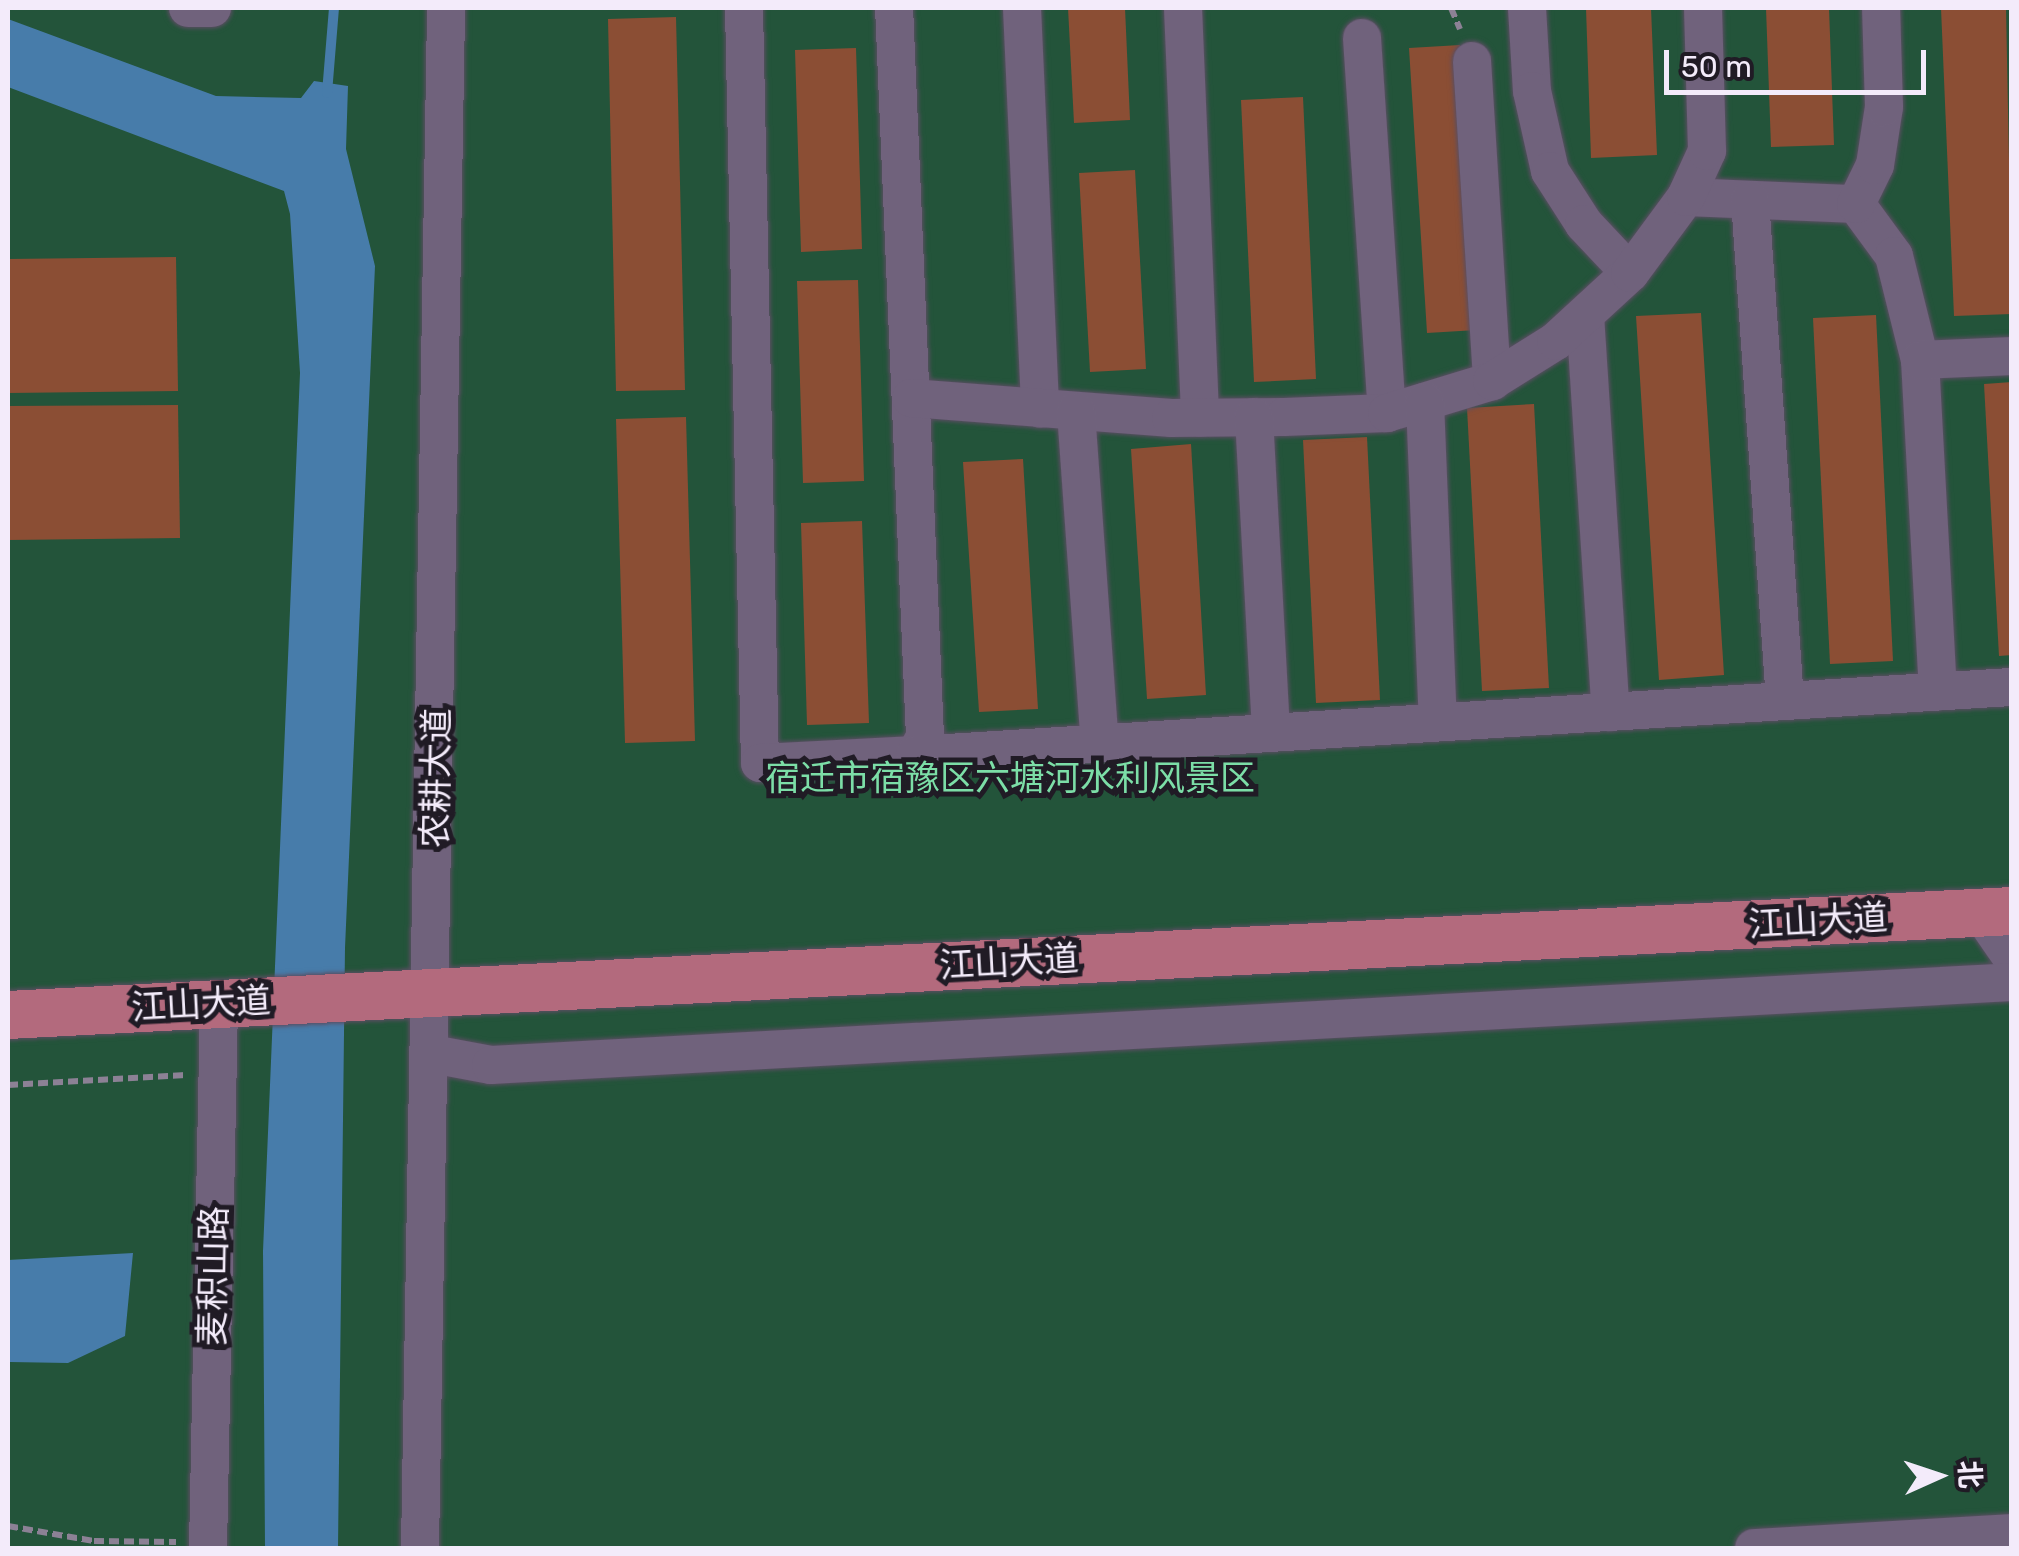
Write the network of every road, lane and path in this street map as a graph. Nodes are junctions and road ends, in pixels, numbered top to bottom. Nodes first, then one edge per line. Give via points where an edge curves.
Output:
1 (188, 8) edge
2 (212, 8) edge
3 (446, 8) edge
4 (744, 8) edge
5 (894, 8) edge
6 (1022, 8) edge
7 (1182, 8) edge
8 (1527, 8) edge
9 (1703, 8) edge
10 (1881, 8) edge
11 (1362, 38) dead end
12 (1472, 61) dead end
13 (1686, 197) junction
14 (1750, 200) junction
15 (1856, 204) junction
16 (1630, 273) junction
17 (1585, 315) junction
18 (2012, 356) edge
19 (1920, 360) junction
20 (1492, 381) junction
21 (910, 398) junction
22 (1424, 402) junction
23 (1058, 410) junction
24 (1387, 413) junction
25 (1200, 418) junction
26 (1254, 418) junction
27 (2012, 687) edge
28 (1938, 692) junction
29 (1785, 701) junction
30 (1611, 712) junction
31 (1438, 722) junction
32 (1271, 732) junction
33 (1100, 743) junction
34 (915, 754) junction
35 (1996, 912) edge
36 (2012, 958) edge
37 (2012, 982) edge
38 (423, 992) junction
39 (226, 1003) junction
40 (8, 1016) edge
41 (432, 1054) junction
42 (218, 1073) junction
43 (8, 1086) edge
44 (8, 1526) edge
45 (2012, 1533) edge
46 (208, 1546) edge
47 (420, 1548) edge
48 (1754, 1548) edge

1 - 2 street
3 - 38 street, 农耕大道
4 - 34 street via 760,763
5 - 21 street
6 - 23 street
7 - 25 street
8 - 16 street via 1532,91 1550,171 1584,224
9 - 13 street via 1707,151
10 - 15 street via 1884,107 1875,165
11 - 24 street
12 - 20 street
13 - 14 street
13 - 16 street
14 - 15 street
14 - 29 street
15 - 19 street via 1894,256
16 - 17 street
17 - 20 street
17 - 30 street
18 - 19 street
19 - 28 street
20 - 22 street
21 - 23 street
21 - 34 street via 925,737
22 - 24 street
22 - 31 street
23 - 25 street
23 - 33 street
24 - 26 street
25 - 26 street
26 - 32 street
27 - 28 street
28 - 29 street
29 - 30 street
30 - 31 street
31 - 32 street
32 - 33 street
33 - 34 street
35 - 36 street
35 - 38 main road, 江山大道
37 - 41 street via 491,1065
38 - 39 main road, 江山大道
38 - 41 street, 农耕大道
39 - 40 main road, 江山大道
39 - 42 street, 麦积山路
41 - 47 street, 农耕大道
42 - 43 path
42 - 46 street, 麦积山路
44 - 46 path via 94,1541
45 - 48 street

